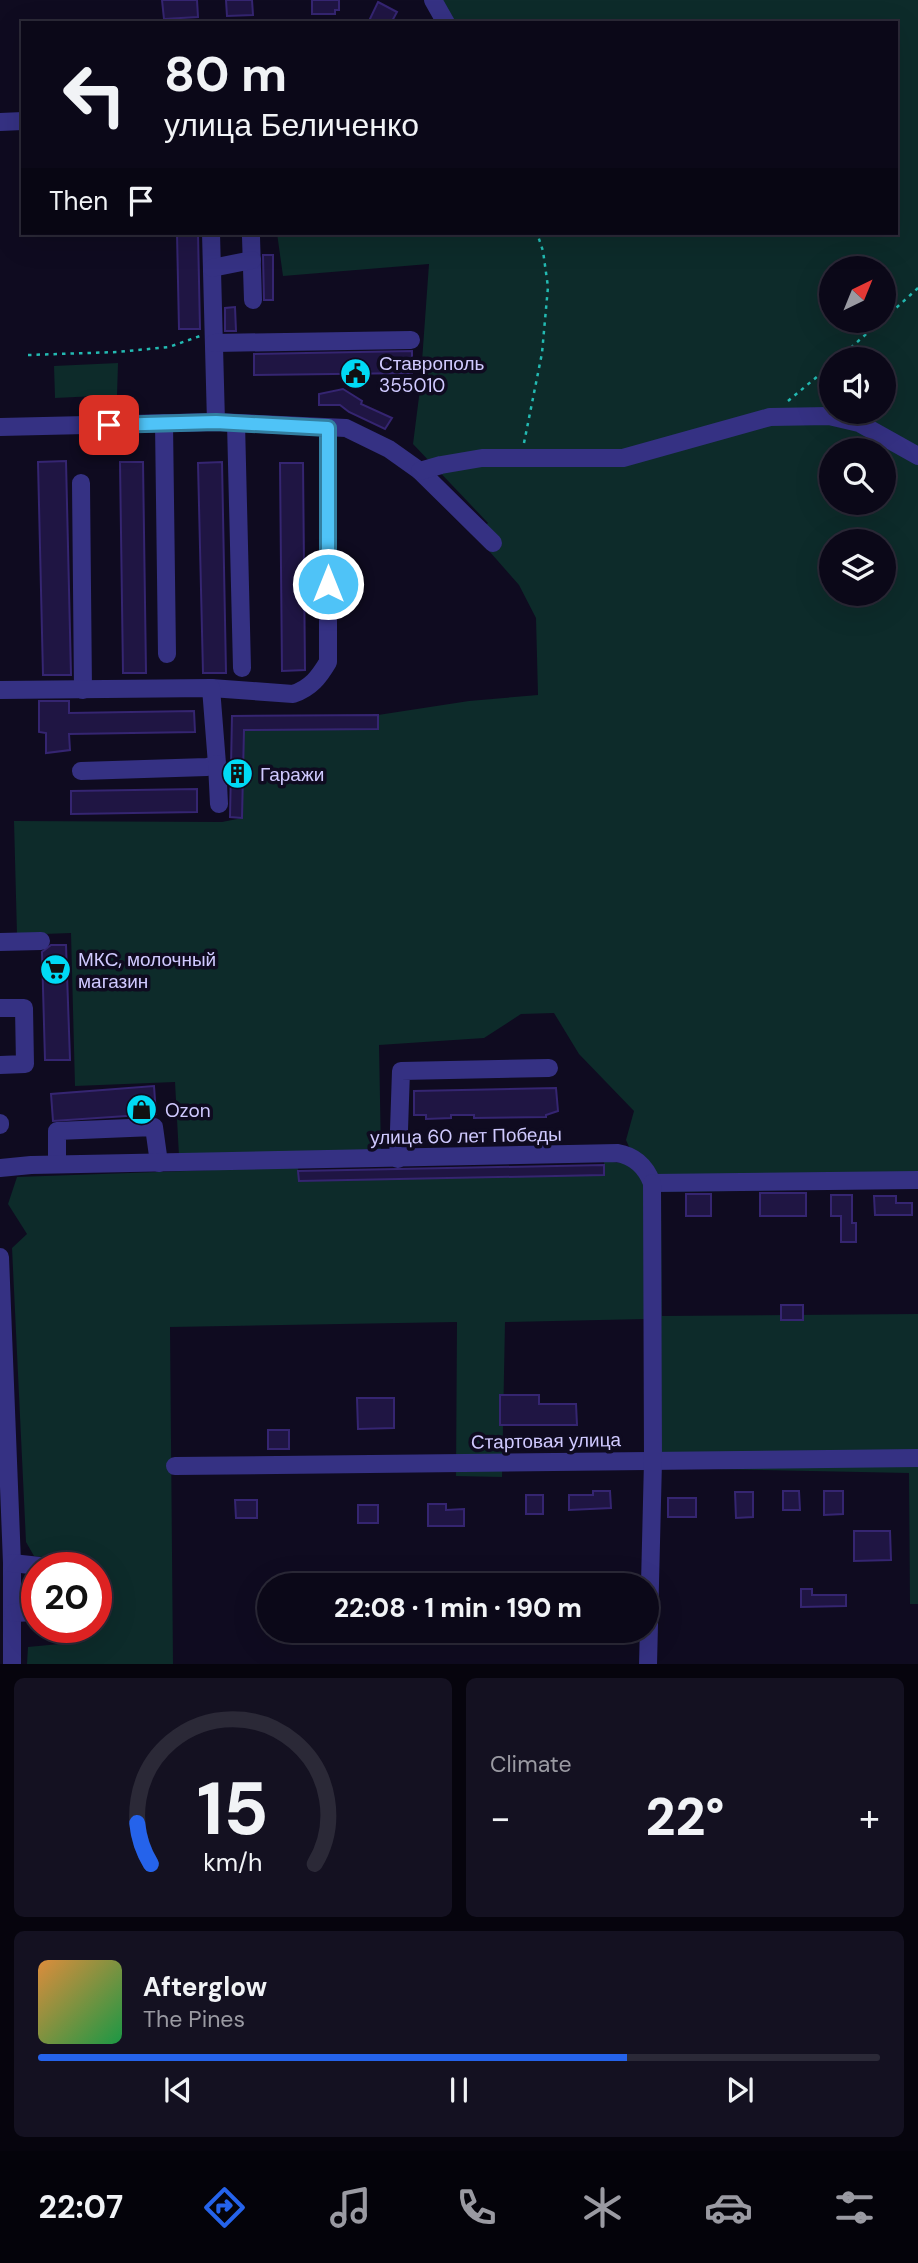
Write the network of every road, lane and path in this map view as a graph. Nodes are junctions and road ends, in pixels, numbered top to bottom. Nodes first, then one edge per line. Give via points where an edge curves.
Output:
1 (433, 0) edge
2 (445, 21) edge
3 (21, 121) edge
4 (0, 122) edge
5 (211, 235) edge
6 (538, 235) edge
7 (251, 237) dead end
8 (252, 260) junction
9 (212, 268) junction
10 (918, 288) edge
11 (253, 300) dead end
12 (896, 307) edge
13 (867, 333) edge
14 (213, 337) junction
15 (411, 340) dead end
16 (852, 347) edge
17 (28, 355) dead end
18 (819, 375) edge
19 (788, 401) dead end
20 (216, 422) junction
21 (164, 423) junction
22 (236, 423) junction
23 (0, 427) edge
24 (328, 428) junction
25 (918, 456) edge
26 (520, 457) junction
27 (420, 471) junction
28 (81, 483) dead end
29 (493, 543) dead end
30 (167, 654) dead end
31 (242, 668) dead end
32 (212, 688) junction
33 (0, 690) edge
34 (83, 690) junction
35 (217, 764) junction
36 (80, 771) dead end
37 (219, 804) dead end
38 (41, 941) dead end
39 (0, 942) edge
40 (0, 1008) edge
41 (0, 1065) edge
42 (549, 1068) dead end
43 (398, 1159) junction
44 (159, 1163) junction
45 (57, 1164) junction
46 (0, 1168) edge
47 (918, 1180) edge
48 (652, 1183) junction
49 (0, 1257) edge
50 (918, 1458) edge
51 (653, 1461) junction
52 (175, 1466) dead end
53 (12, 1563) junction
54 (21, 1564) edge
55 (13, 1613) junction
56 (21, 1613) edge
57 (12, 1664) edge
58 (648, 1664) edge

1 - 2 street
3 - 4 street
5 - 9 street
6 - 26 path via 548,287 542,353
7 - 8 street
8 - 9 street
8 - 11 street
9 - 14 street
10 - 12 path
13 - 16 path
14 - 15 street
14 - 17 path via 169,347
14 - 20 street
18 - 19 path
20 - 21 street
20 - 22 street
21 - 23 street
21 - 30 street
22 - 24 street
22 - 31 street
24 - 27 street via 362,434
24 - 32 street via 328,662 318,679 293,694
25 - 26 street via 859,423 829,416 770,417 623,458
26 - 27 street via 482,458
27 - 29 street
28 - 34 street
32 - 34 street
32 - 35 street
33 - 34 street
35 - 36 street
35 - 37 street
38 - 39 street
40 - 41 street via 24,1007 25,1064
42 - 43 street via 401,1071
43 - 44 street, улица 60 лет Победы
43 - 48 street, улица 60 лет Победы via 617,1153 636,1160
44 - 45 street, улица 60 лет Победы
44 - 45 street via 155,1127 57,1131
45 - 46 street, улица 60 лет Победы
47 - 48 street
48 - 51 street
49 - 53 street
50 - 51 street, Стартовая улица
51 - 52 street, Стартовая улица
51 - 58 street
53 - 54 street
53 - 55 street
55 - 56 street
55 - 57 street

